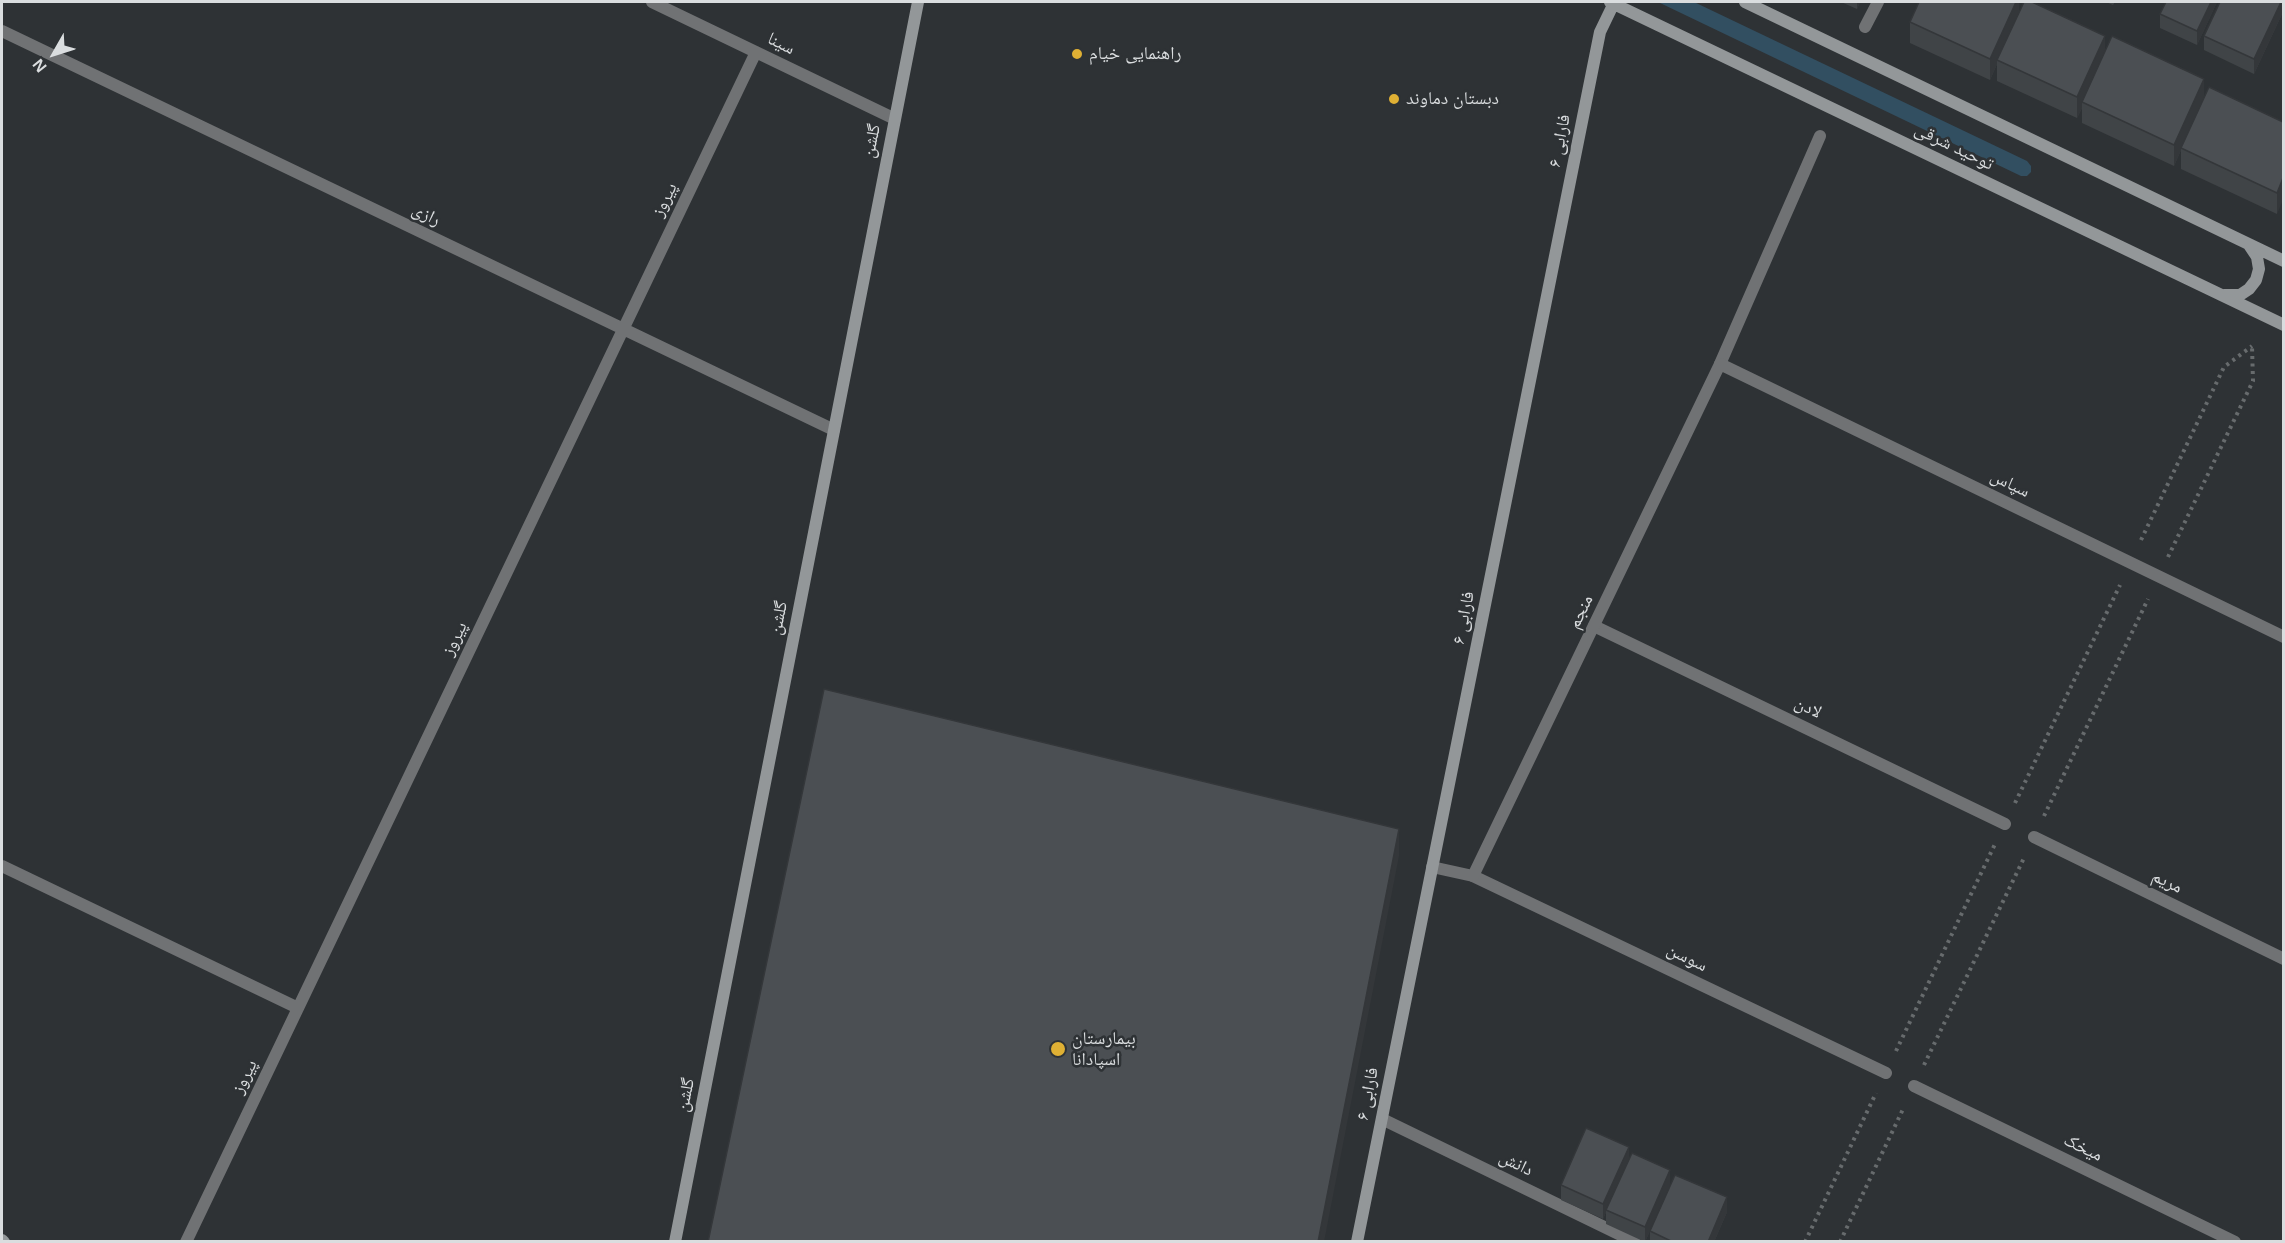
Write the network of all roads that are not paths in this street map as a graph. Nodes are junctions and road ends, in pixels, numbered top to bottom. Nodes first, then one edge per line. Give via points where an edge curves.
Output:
1 (652, 2) edge
2 (918, 2) edge
3 (1612, 2) edge
4 (1745, 2) edge
5 (1878, 2) edge
6 (1865, 27) dead end
7 (2, 31) edge
8 (756, 52) junction
9 (895, 118) junction
10 (1820, 136) dead end
11 (2242, 241) junction
12 (2283, 261) edge
13 (2217, 293) junction
14 (2283, 325) edge
15 (623, 329) junction
16 (1720, 364) junction
17 (834, 430) junction
18 (1594, 626) junction
19 (2283, 637) edge
20 (2005, 824) road end
21 (2034, 837) road end
22 (2, 866) edge
23 (1432, 867) junction
24 (1473, 876) junction
25 (2283, 959) edge
26 (298, 1008) junction
27 (1886, 1073) road end
28 (1914, 1086) road end
29 (1382, 1119) junction
30 (186, 1242) edge
31 (675, 1242) edge
32 (1357, 1242) edge
33 (1635, 1242) edge
34 (2235, 1242) edge

1 - 8 street, سینا
2 - 9 street, گلشن
3 - 13 street, توحید شرقی
3 - 23 street, فارابی ۶ via 1600,32
4 - 11 street
5 - 6 street
7 - 15 street, رازی
8 - 9 street, سینا
8 - 15 street, پیروز
9 - 17 street, گلشن
10 - 16 street, منجم
11 - 12 street
11 - 13 street via 2257,257 2256,280 2240,295
13 - 14 street, توحید شرقی
15 - 17 street, رازی
15 - 26 street, پیروز
16 - 18 street, منجم
16 - 19 street, سپاس
17 - 31 street, گلشن
18 - 20 street, لادن
18 - 24 street, منجم
21 - 25 street, مریم
22 - 26 street
23 - 24 street, سوسن
23 - 29 street, فارابی ۶
24 - 27 street, سوسن
26 - 30 street, پیروز
28 - 34 street, میخک
29 - 32 street, فارابی ۶
29 - 33 street, دانش

